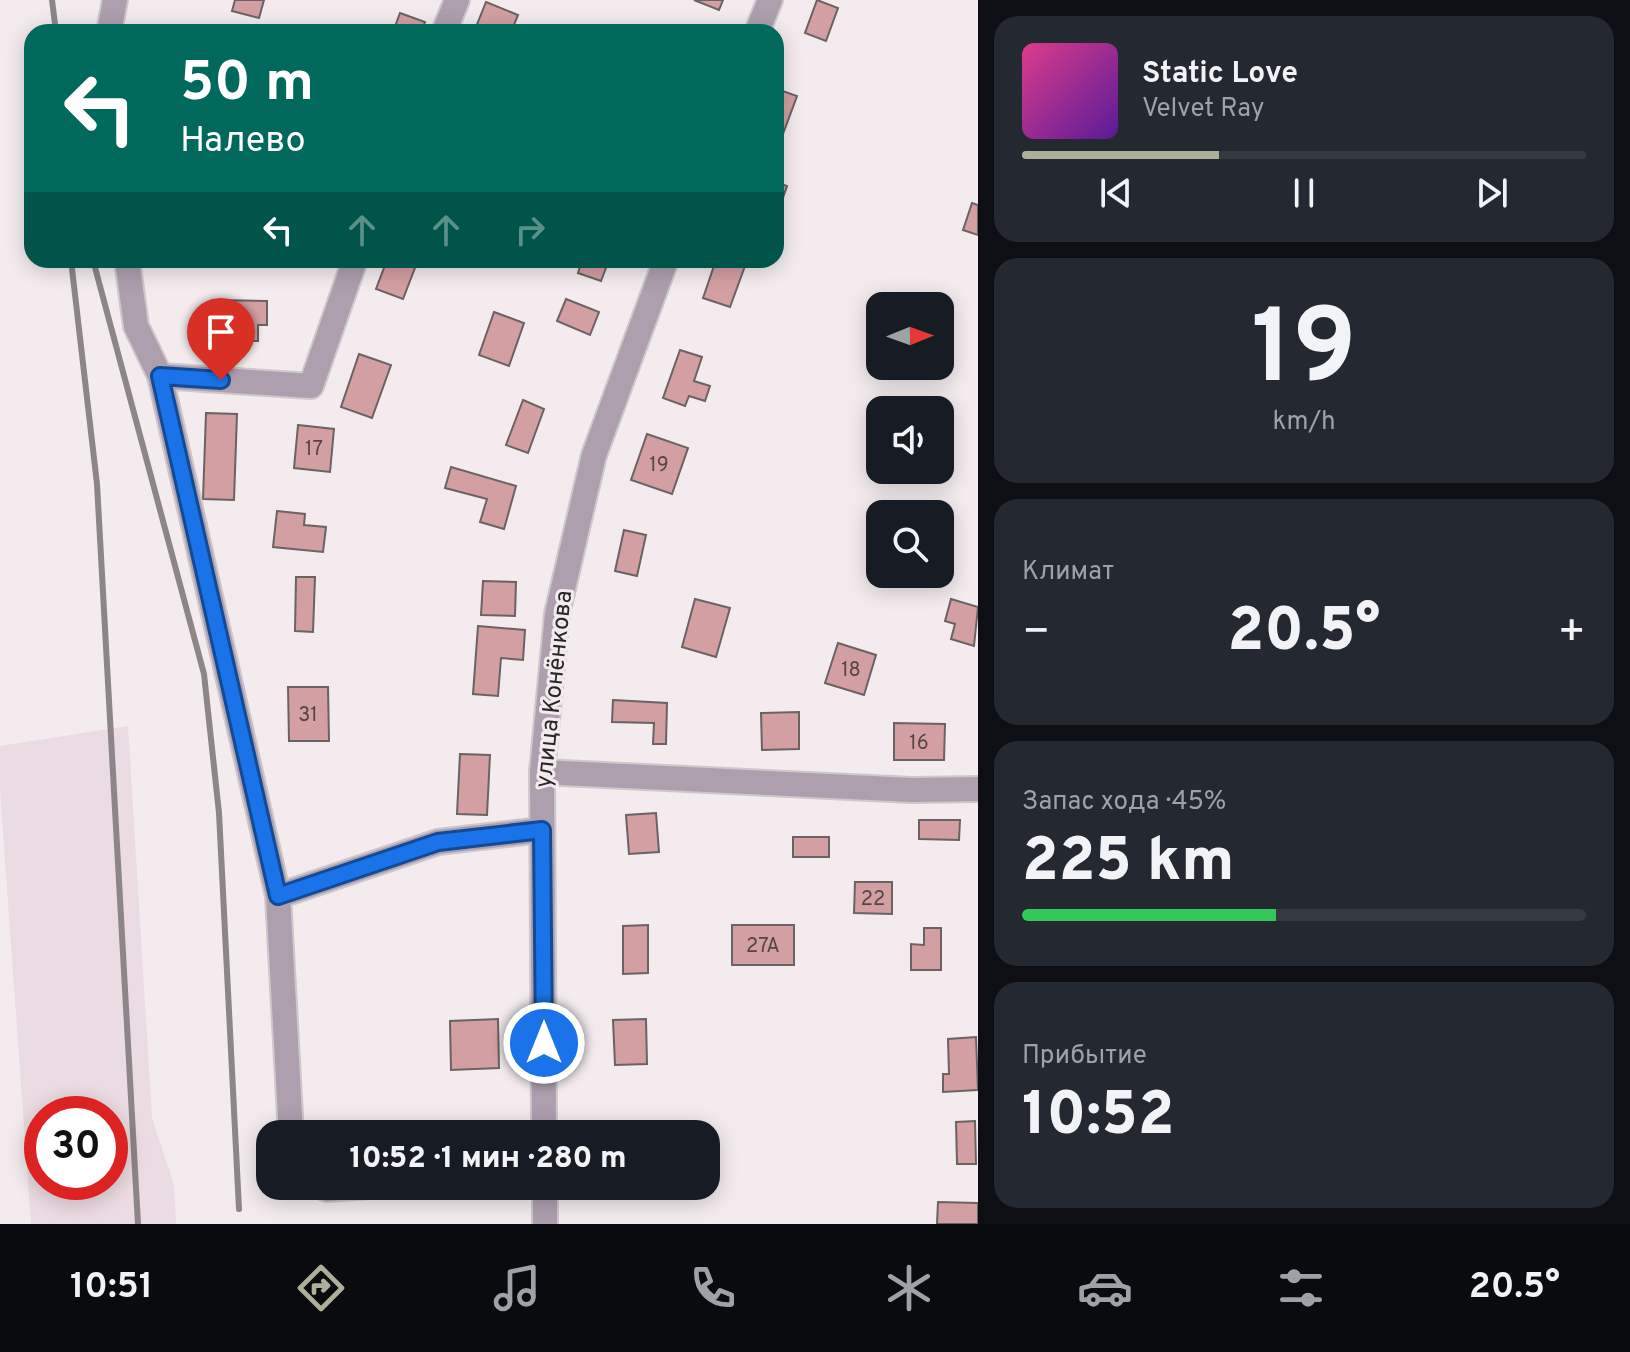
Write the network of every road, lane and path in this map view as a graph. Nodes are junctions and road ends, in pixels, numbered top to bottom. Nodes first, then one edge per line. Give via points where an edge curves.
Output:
1 (115, 0) edge
2 (457, 0) edge
3 (770, 0) edge
4 (110, 24) edge
5 (447, 24) edge
6 (760, 24) edge
7 (128, 268) edge
8 (352, 268) edge
9 (663, 268) edge
10 (160, 376) junction
11 (542, 772) junction
12 (978, 789) edge
13 (542, 830) junction
14 (278, 896) junction
15 (290, 1120) edge
16 (544, 1120) edge
17 (545, 1200) edge
18 (545, 1224) edge

1 - 4 street
2 - 5 street
3 - 6 street
7 - 10 street via 136,326
8 - 10 street via 311,386
9 - 11 street, улица Конёнкова via 594,455 557,614
10 - 14 street
11 - 12 street
11 - 13 street, улица Конёнкова
13 - 14 street via 438,842
13 - 16 street, улица Конёнкова
14 - 15 street
17 - 18 street

